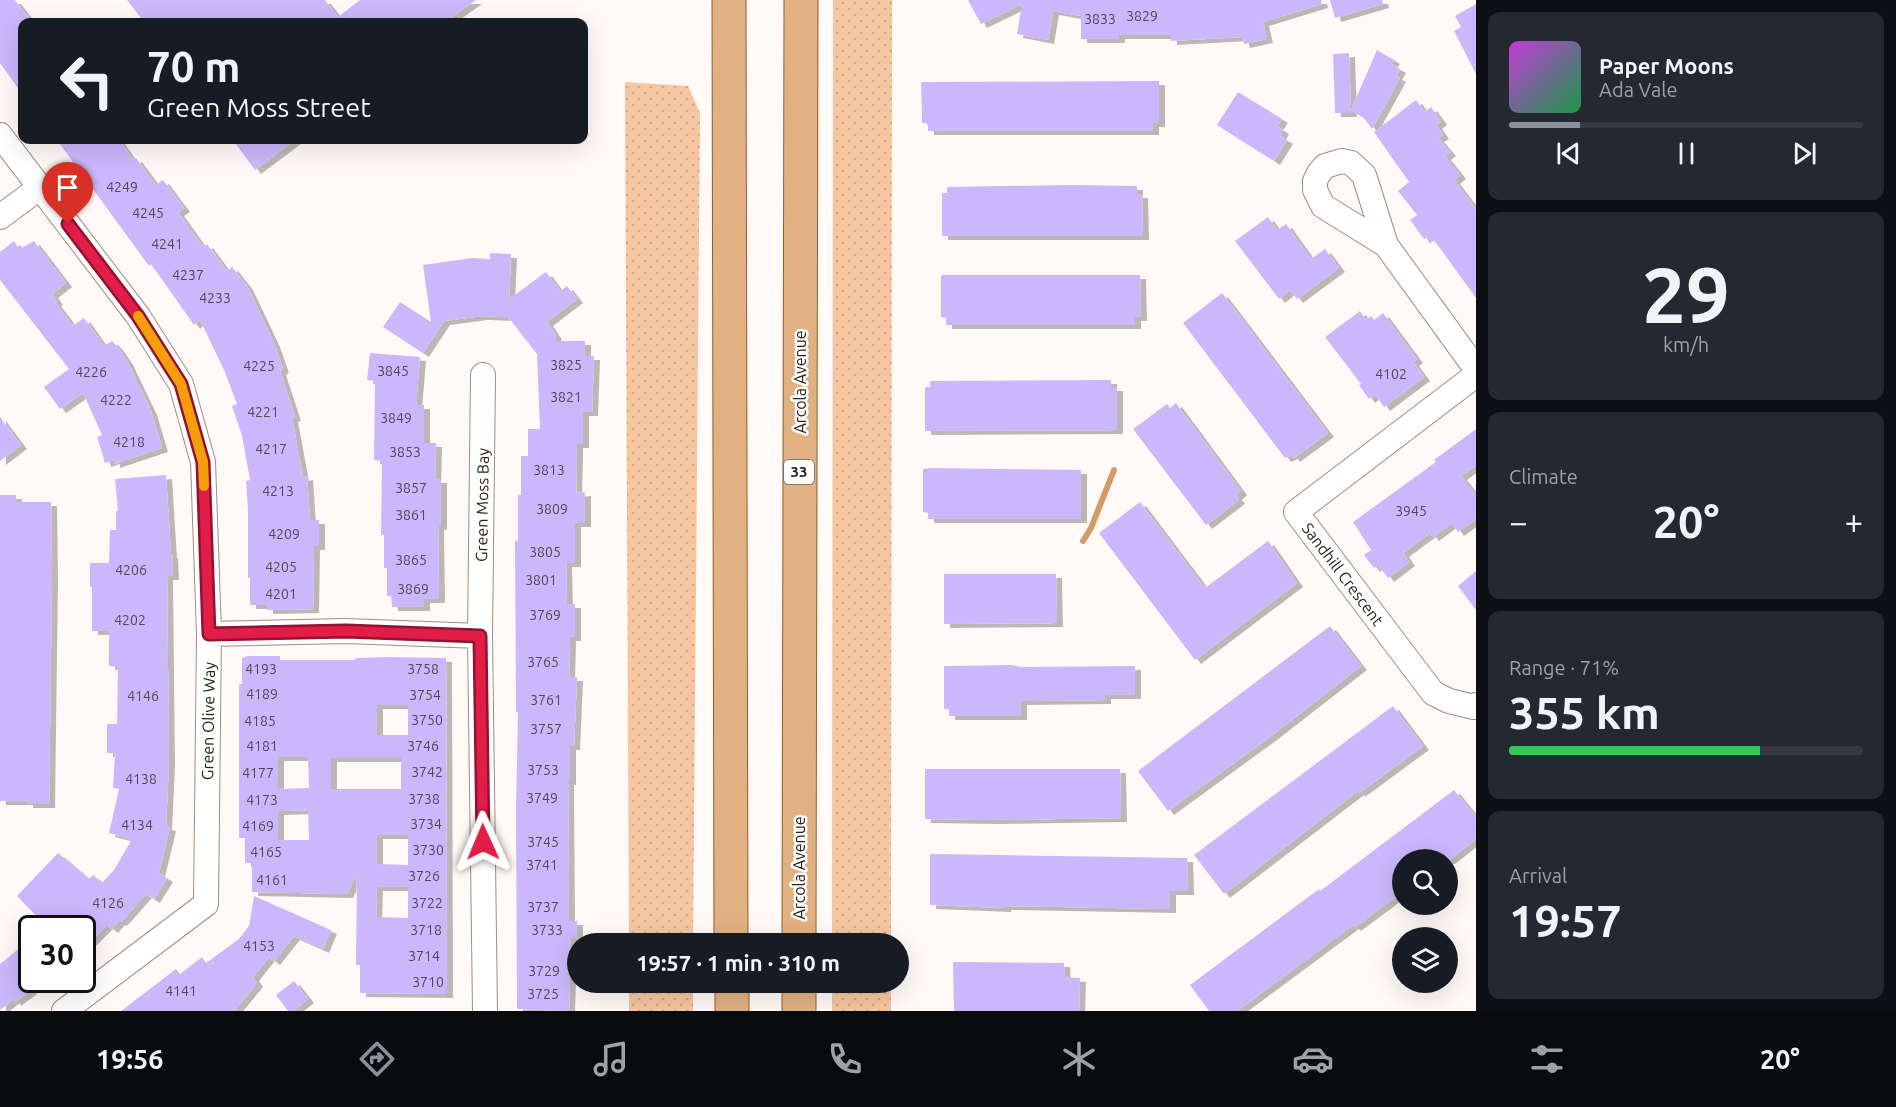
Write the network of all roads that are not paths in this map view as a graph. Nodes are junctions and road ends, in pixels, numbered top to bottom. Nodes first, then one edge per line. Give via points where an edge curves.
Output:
1 (729, 0) edge
2 (801, 0) edge
3 (0, 135) edge
4 (39, 188) junction
5 (0, 217) edge
6 (1386, 245) dead end
7 (1476, 369) edge
8 (483, 375) dead end
9 (1476, 375) edge
10 (209, 634) junction
11 (480, 636) junction
12 (1476, 705) edge
13 (731, 933) edge
14 (799, 933) edge
15 (732, 993) edge
16 (799, 993) edge
17 (64, 1011) edge
18 (485, 1011) edge
19 (732, 1011) edge
20 (799, 1011) edge

1 - 13 main road
2 - 14 main road, Arcola Avenue / 33
3 - 4 street, Green Olive Way
4 - 5 street
4 - 10 street, Green Olive Way via 138,316 181,384 203,462
6 - 7 street
8 - 11 street, Green Moss Bay
9 - 12 street, Sandhill Crescent via 1296,512 1433,693 1449,702
10 - 11 street via 346,631
10 - 17 street, Green Olive Way via 206,904
11 - 18 street, Green Moss Bay
15 - 19 main road
16 - 20 main road

